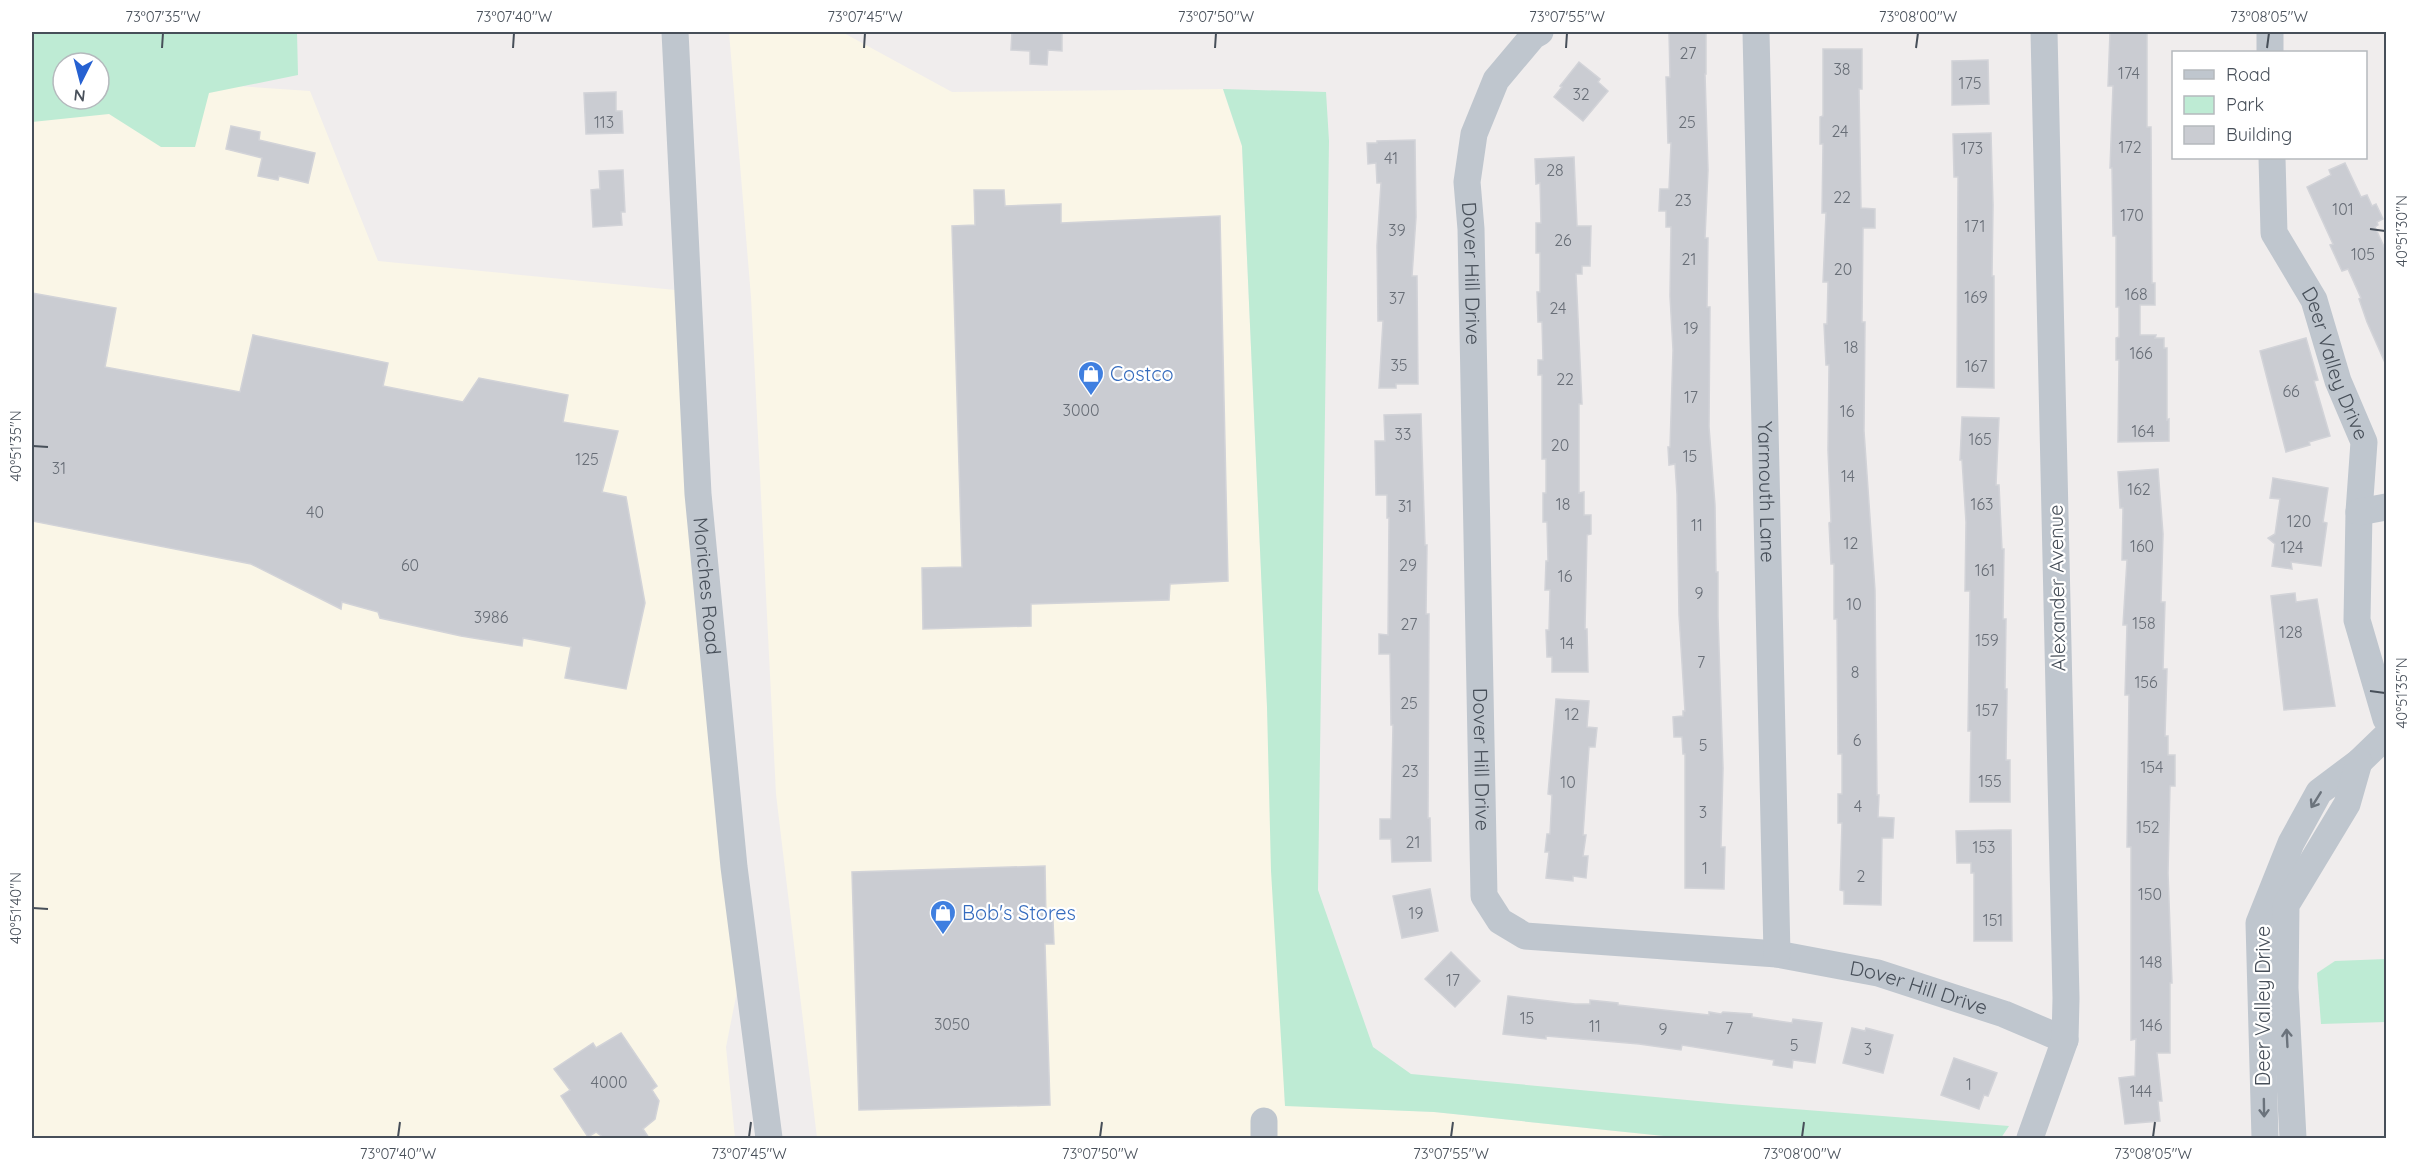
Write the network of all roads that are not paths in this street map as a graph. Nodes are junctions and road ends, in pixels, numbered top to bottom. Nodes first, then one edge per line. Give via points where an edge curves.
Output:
1 (675, 32) edge
2 (1540, 32) edge
3 (1756, 32) edge
4 (2044, 32) edge
5 (2270, 32) edge
6 (2270, 51) edge
7 (2272, 159) edge
8 (2386, 507) edge
9 (2359, 512) junction
10 (2386, 719) edge
11 (2386, 736) edge
12 (2359, 762) junction
13 (1777, 954) junction
14 (2065, 1041) junction
15 (769, 1138) edge
16 (2030, 1138) edge
17 (2265, 1138) edge
18 (2293, 1138) edge

1 - 15 street, Moriches Road via 698,494 734,867
2 - 13 street, Dover Hill Drive via 1496,80 1474,134 1467,182 1484,896 1500,921 1525,936
3 - 13 street, Yarmouth Lane
4 - 14 street, Alexander Avenue
5 - 6 street
7 - 9 street, Deer Valley Drive via 2274,233 2314,300 2338,381 2364,442
8 - 9 street
9 - 10 street, Deer Valley Drive via 2356,620
11 - 12 street, Deer Valley Drive
12 -> 17 street, Deer Valley Drive via 2319,792 2291,843 2259,923
18 -> 12 street, Deer Valley Drive via 2285,988 2286,905 2347,804
13 - 14 street, Dover Hill Drive via 1878,973 2004,1014
14 - 16 street, Alexander Avenue

